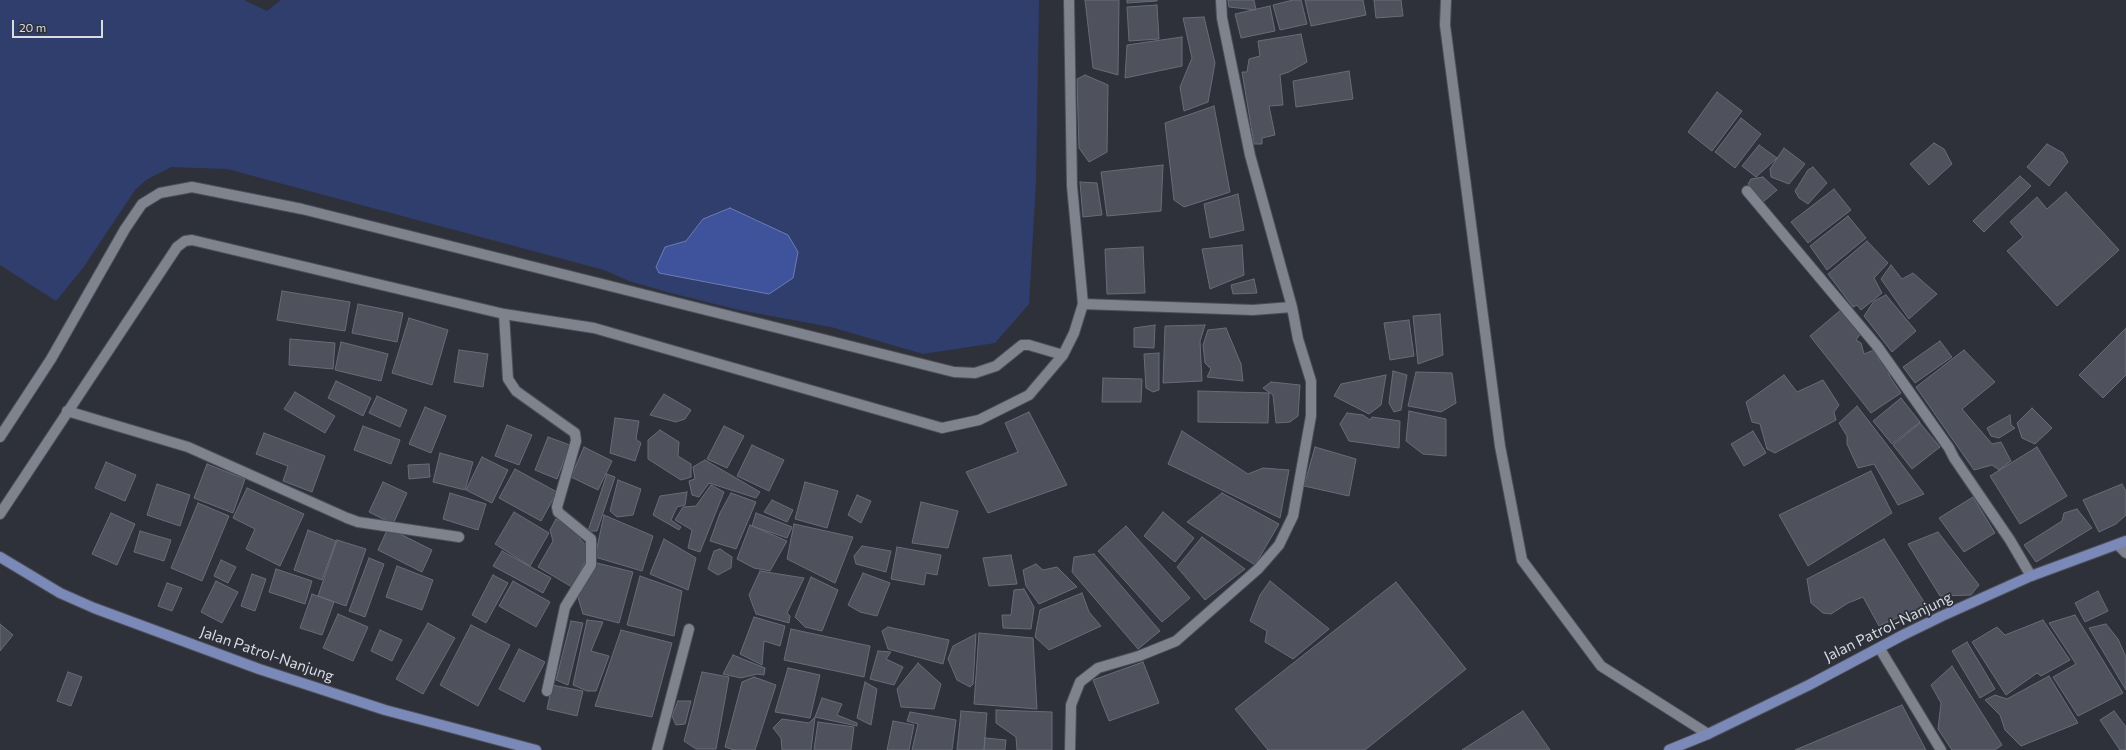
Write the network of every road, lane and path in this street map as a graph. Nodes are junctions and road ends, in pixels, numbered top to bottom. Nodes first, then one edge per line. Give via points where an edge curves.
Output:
1 (1069, 0) edge
2 (1220, 0) edge
3 (1446, 0) edge
4 (1747, 191) dead end
5 (1083, 304) junction
6 (1292, 307) junction
7 (504, 314) junction
8 (1063, 355) junction
9 (67, 412) junction
10 (0, 437) edge
11 (0, 514) edge
12 (460, 538) dead end
13 (2122, 543) edge
14 (2126, 553) edge
15 (0, 557) edge
16 (2031, 576) junction
17 (689, 629) dead end
18 (1880, 648) junction
19 (547, 691) dead end
20 (1708, 734) junction
21 (536, 750) edge
22 (657, 750) edge
23 (1070, 750) edge
24 (1669, 750) edge
25 (1941, 750) edge

1 - 5 street via 1072,186
2 - 6 street via 1250,155
3 - 20 street via 1445,25 1500,446 1522,560 1601,666
4 - 16 street via 1877,346 1949,448
5 - 6 street via 1253,310
5 - 8 street via 1074,333
6 - 23 street via 1311,381 1311,416 1293,516 1279,545 1258,569 1176,641 1139,656 1098,668 1080,682 1071,705
7 - 8 street via 594,328 942,428 979,420 1030,395
7 - 9 street via 192,240 185,241 177,247
7 - 19 street via 508,379 516,390 575,433 576,441 557,507 558,512 591,539 591,565 565,607
8 - 10 street via 1022,345 996,366 975,373 954,372 302,209 192,187 160,193 142,204 125,229 51,359
9 - 11 street
9 - 12 street via 188,447 358,522
13 - 14 street
13 - 16 main road, Jalan Patrol-Nanjung
15 - 21 main road, Jalan Patrol-Nanjung via 66,596 259,669 385,710
16 - 18 main road, Jalan Patrol-Nanjung via 1912,630
17 - 22 street
18 - 20 main road, Jalan Patrol-Nanjung
18 - 25 street
20 - 24 main road, Jalan Patrol-Nanjung

